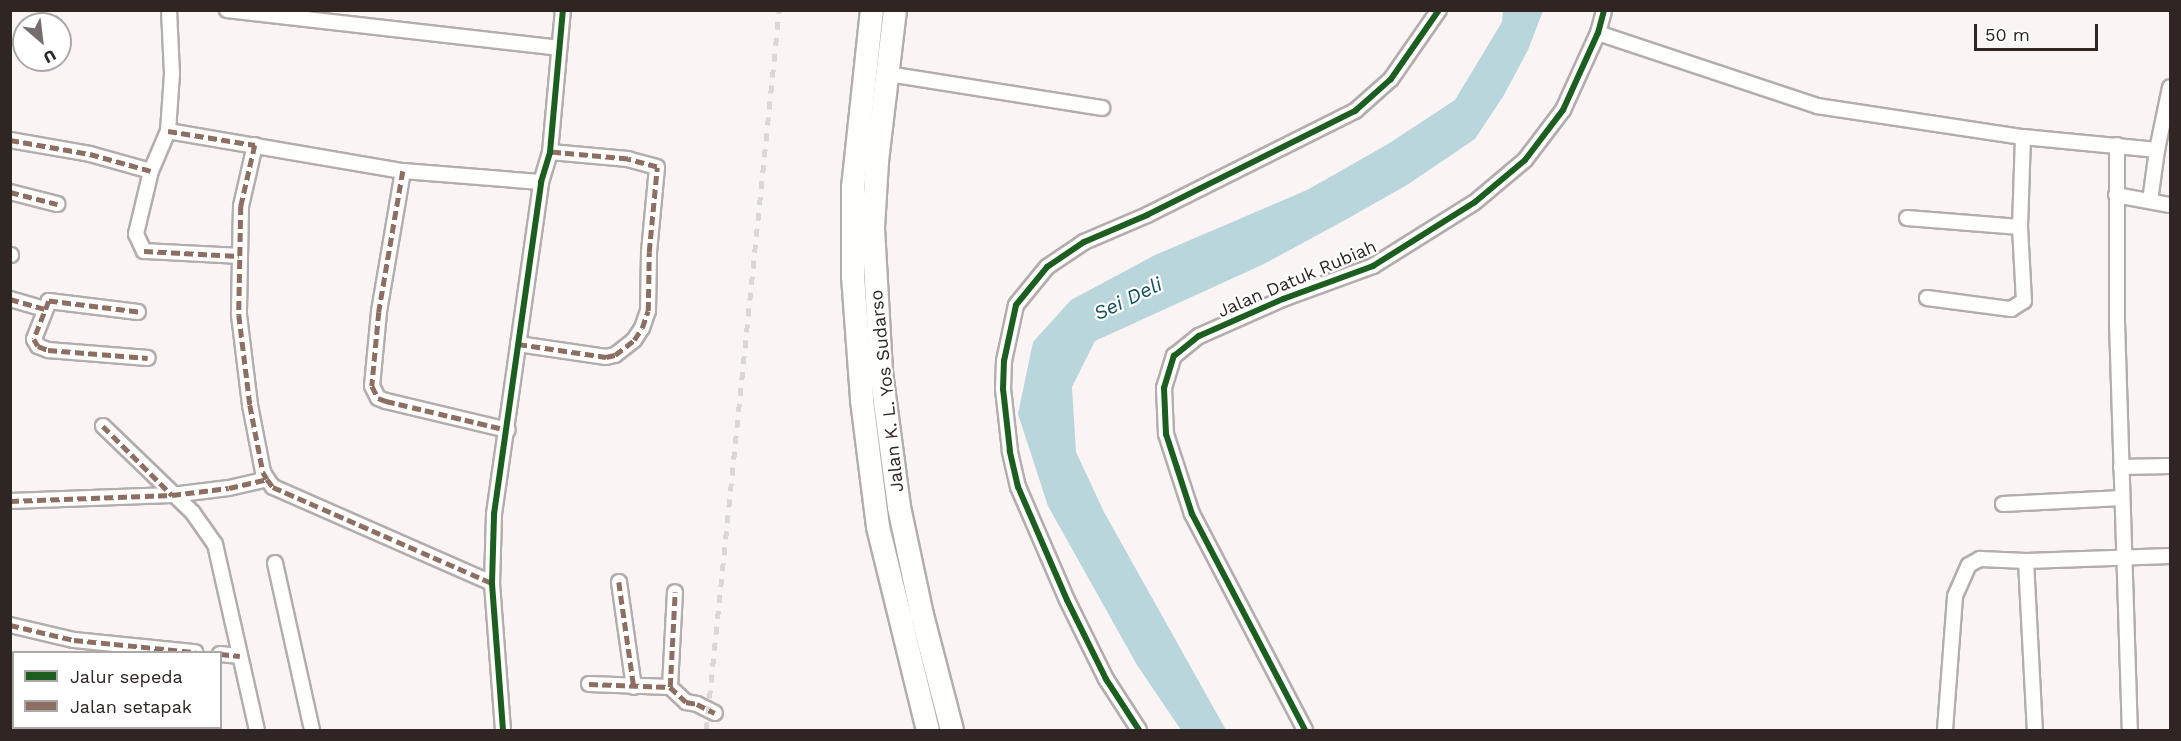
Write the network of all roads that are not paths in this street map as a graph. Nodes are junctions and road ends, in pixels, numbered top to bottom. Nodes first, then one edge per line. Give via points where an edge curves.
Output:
1 (169, 10) edge
2 (227, 10) edge
3 (563, 10) edge
4 (872, 10) edge
5 (895, 10) edge
6 (1438, 10) edge
7 (1604, 10) edge
8 (1598, 33) junction
9 (558, 48) junction
10 (888, 75) junction
11 (2170, 87) edge
12 (1102, 108) dead end
13 (2167, 122) edge
14 (168, 131) junction
15 (2023, 137) junction
16 (10, 140) edge
17 (255, 145) junction
18 (2117, 145) junction
19 (2157, 150) junction
20 (550, 152) junction
21 (151, 171) junction
22 (403, 171) junction
23 (542, 182) junction
24 (10, 192) edge
25 (2116, 195) junction
26 (2150, 201) junction
27 (57, 204) dead end
28 (2170, 205) edge
29 (1907, 218) dead end
30 (2020, 227) junction
31 (239, 256) junction
32 (1927, 298) dead end
33 (10, 299) edge
34 (45, 309) junction
35 (138, 312) dead end
36 (519, 344) junction
37 (148, 358) dead end
38 (104, 426) dead end
39 (508, 430) junction
40 (2170, 466) edge
41 (2121, 467) junction
42 (267, 479) junction
43 (172, 495) junction
44 (2122, 498) junction
45 (10, 501) edge
46 (2003, 504) dead end
47 (2126, 556) junction
48 (2170, 556) edge
49 (2025, 561) junction
50 (275, 563) dead end
51 (619, 582) dead end
52 (492, 583) junction
53 (675, 592) dead end
54 (10, 625) edge
55 (185, 651) edge
56 (222, 654) edge
57 (240, 656) junction
58 (589, 684) dead end
59 (634, 687) junction
60 (670, 687) junction
61 (715, 713) dead end
62 (257, 730) edge
63 (312, 730) edge
64 (503, 730) edge
65 (928, 730) edge
66 (952, 730) edge
67 (1138, 730) edge
68 (1305, 730) edge
69 (1945, 730) edge
70 (2035, 730) edge
71 (2130, 730) edge

1 - 14 street via 172,74
2 - 9 street
3 - 9 street
4 - 65 highway, Jalan K. L. Yos Sudarso via 852,187 853,276 862,400 878,527
5 - 10 highway, Jalan K. L. Yos Sudarso
6 - 67 street via 1391,79 1355,111 1147,215 1084,242 1047,267 1016,305 1004,361 1003,388 1018,487 1106,679
7 - 8 street, Jalan Datuk Rubiah
8 - 15 street via 1816,106
8 - 68 street, Jalan Datuk Rubiah via 1563,110 1525,160 1475,202 1373,266 1199,336 1174,356 1164,388 1166,434 1192,514
9 - 20 street
10 - 12 street
10 - 66 highway, Jalan K. L. Yos Sudarso via 873,228 881,372 899,507
11 - 13 street
13 - 19 street
14 - 17 street
14 - 21 street
15 - 18 street
15 - 30 street
16 - 21 street via 90,154
17 - 22 street
17 - 31 street via 241,206
18 - 19 street
18 - 25 street
19 - 26 street
20 - 23 street
20 - 36 street via 628,159 657,167 648,311 634,340 615,355 606,357
21 - 31 street via 136,234 144,250
22 - 23 street
22 - 39 street via 379,312 372,386 378,398 386,401
23 - 36 street
24 - 27 street
25 - 26 street
25 - 41 street
26 - 28 street
29 - 30 street
30 - 32 street via 2025,294 2016,308
31 - 42 street via 238,315 250,405
33 - 34 street
34 - 35 street via 49,301
34 - 37 street via 34,339 42,349
36 - 39 street
38 - 43 street
39 - 52 street via 494,514
40 - 41 street
41 - 44 street
42 - 43 street
42 - 52 street via 273,487
43 - 45 street
43 - 57 street via 197,518 215,544
44 - 46 street
44 - 47 street
47 - 48 street
47 - 49 street
47 - 71 street
49 - 69 street via 1980,559 1964,571 1955,596
49 - 70 street
50 - 63 street
51 - 59 street
52 - 64 street
53 - 60 street
54 - 55 street via 74,640
56 - 57 street
57 - 62 street
58 - 59 street
59 - 60 street
60 - 61 street via 686,702

